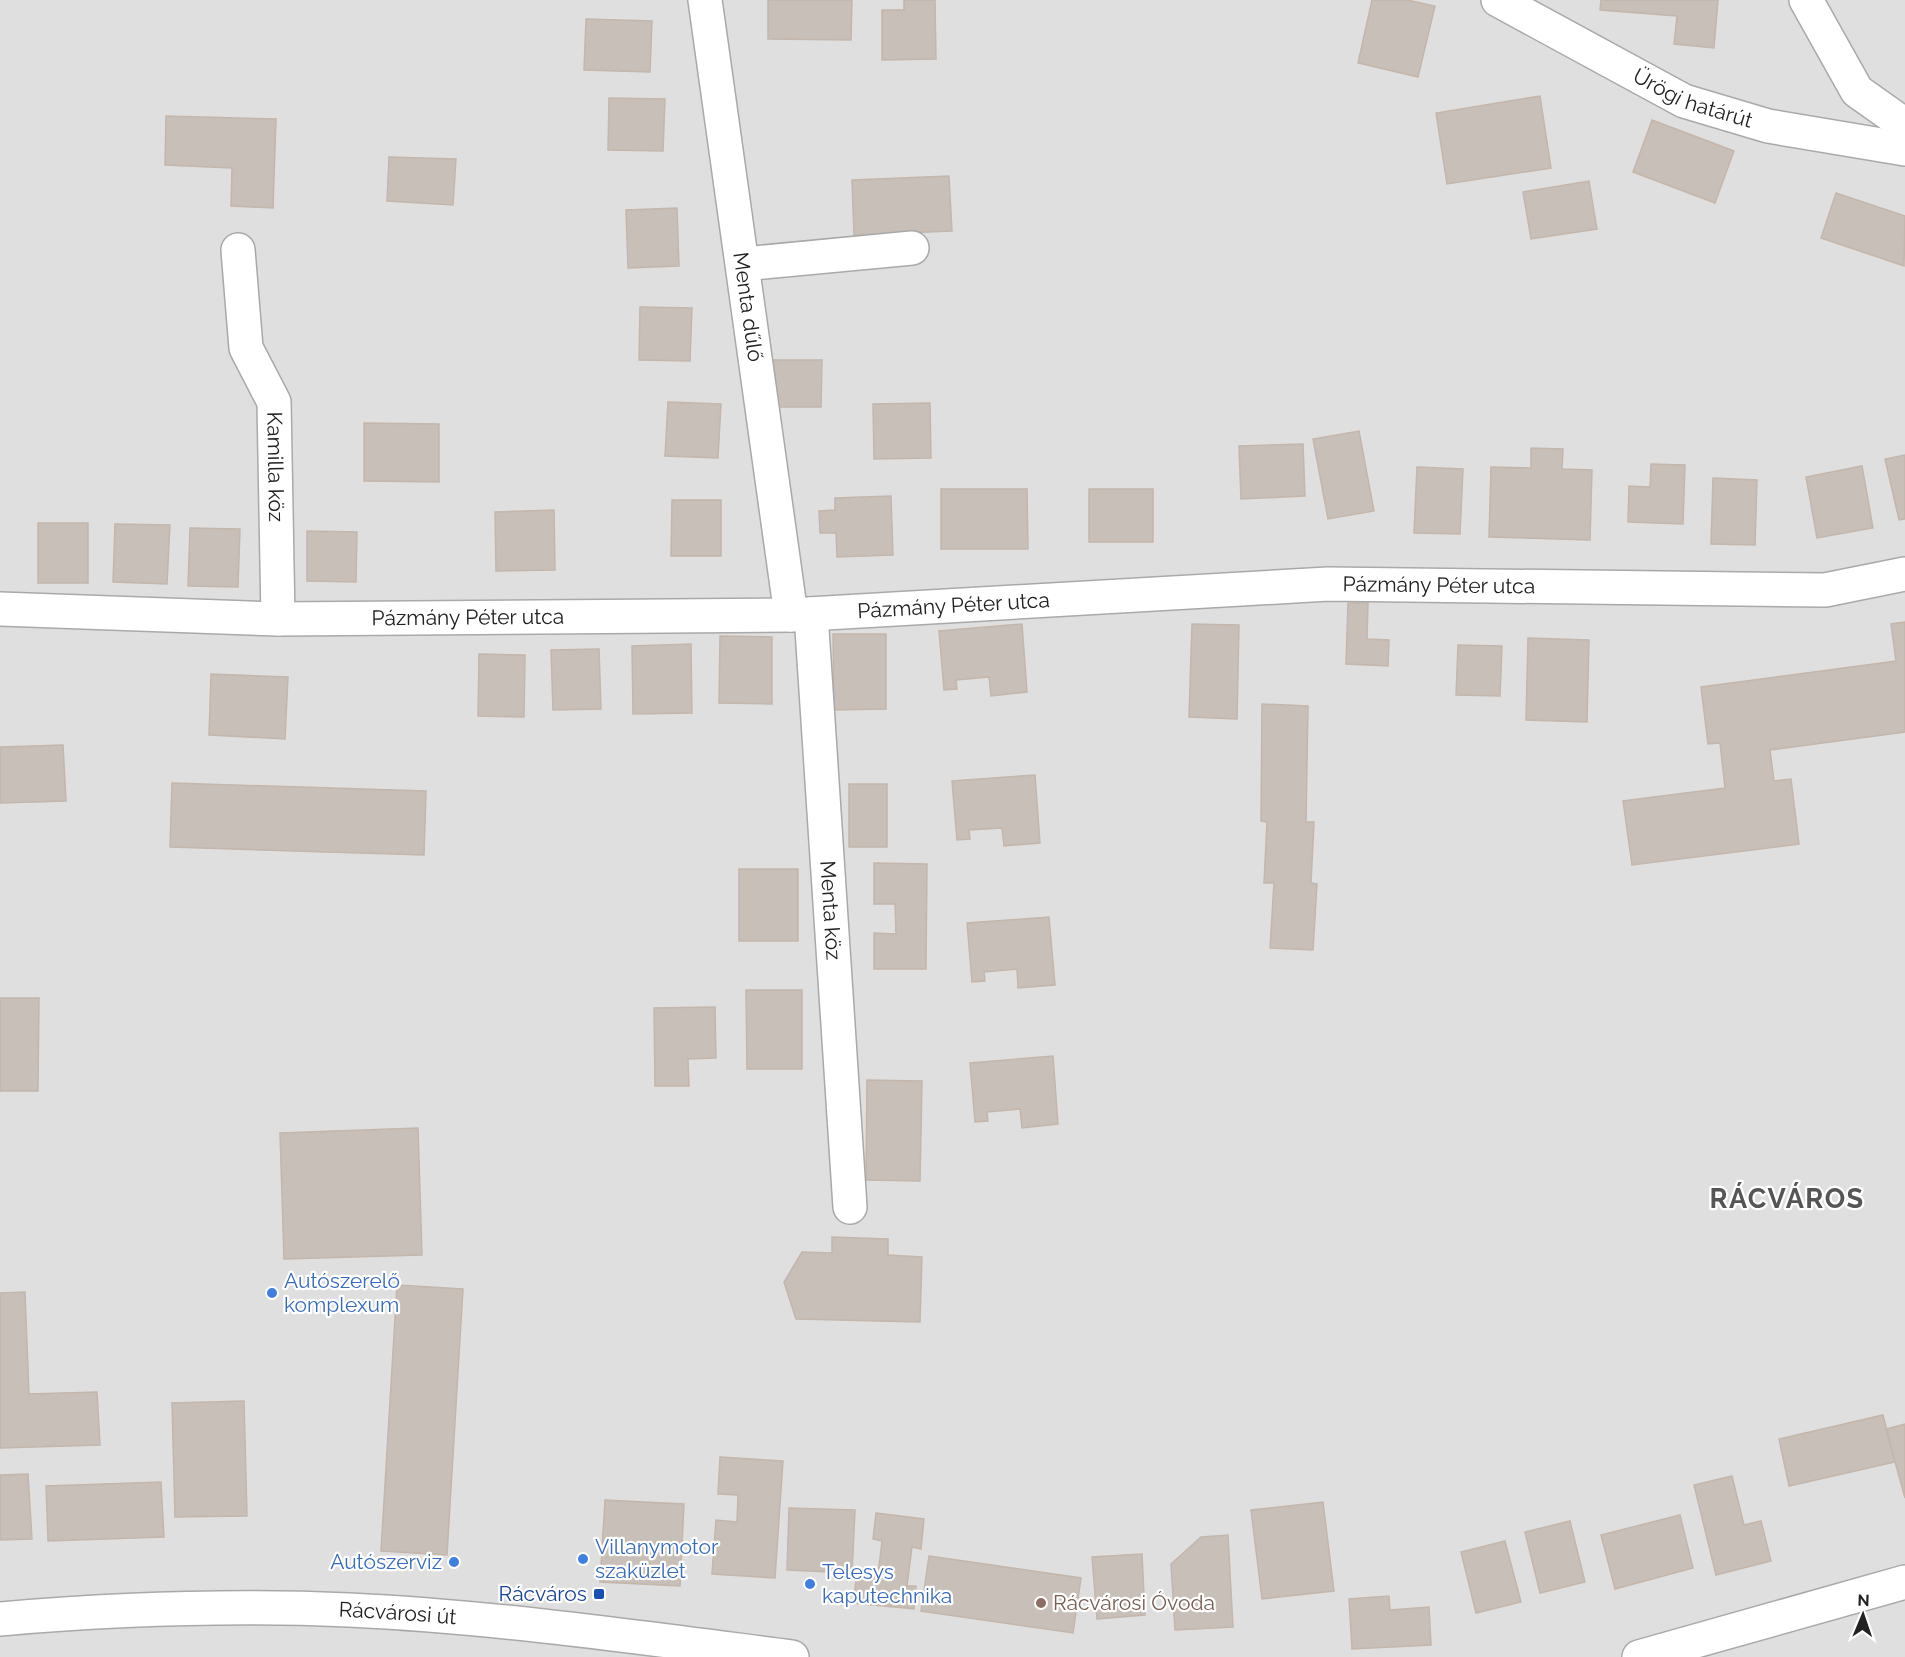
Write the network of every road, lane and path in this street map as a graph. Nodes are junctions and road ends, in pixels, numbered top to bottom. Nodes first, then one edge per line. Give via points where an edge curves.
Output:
1 (705, 0) edge
2 (1498, 0) edge
3 (1806, 0) edge
4 (1905, 125) edge
5 (1905, 149) edge
6 (912, 248) dead end
7 (238, 250) dead end
8 (743, 264) junction
9 (1905, 574) edge
10 (0, 609) edge
11 (801, 615) junction
12 (278, 619) junction
13 (850, 1207) dead end
14 (1905, 1582) edge
15 (0, 1619) edge
16 (792, 1657) edge
17 (1639, 1657) edge

1 - 8 street, Menta dűlő
2 - 5 street, Ürögi határút via 1684,102 1768,126
3 - 4 street via 1857,91
6 - 8 street
7 - 12 street, Kamilla köz via 246,348 274,402
8 - 11 street, Menta dűlő
9 - 11 street, Pázmány Péter utca via 1825,590 1328,584
10 - 12 street, Pázmány Péter utca
11 - 12 street, Pázmány Péter utca
11 - 13 street, Menta köz
14 - 17 street
15 - 16 street, Rácvárosi út via 230,1607 350,1610 505,1623

